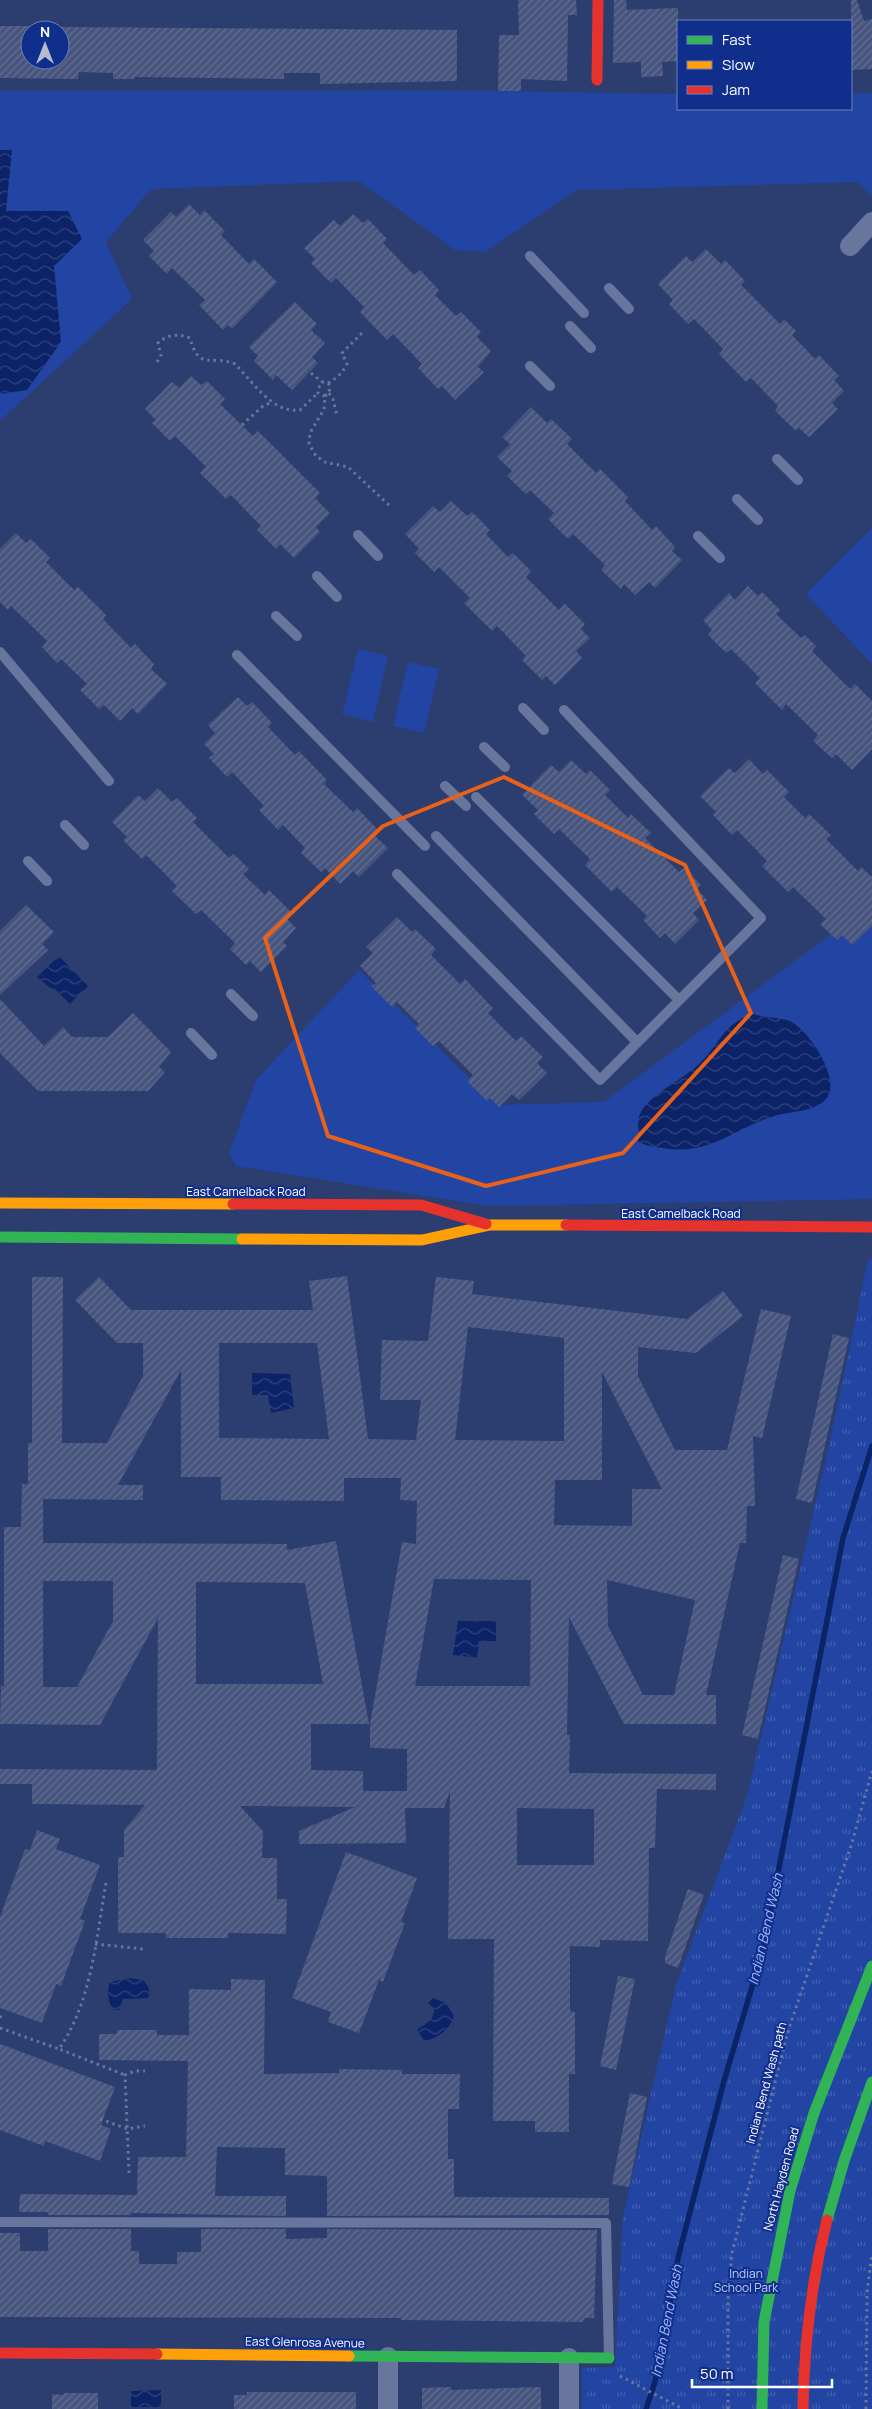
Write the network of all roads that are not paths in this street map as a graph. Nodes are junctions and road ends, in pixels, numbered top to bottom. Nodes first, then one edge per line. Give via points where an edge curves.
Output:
1 (598, 0) edge
2 (597, 80) dead end
3 (872, 222) edge
4 (850, 246) dead end
5 (530, 256) dead end
6 (609, 288) dead end
7 (629, 309) dead end
8 (584, 313) dead end
9 (570, 326) dead end
10 (590, 348) dead end
11 (530, 366) dead end
12 (550, 386) dead end
13 (777, 459) dead end
14 (798, 480) dead end
15 (737, 499) dead end
16 (758, 520) dead end
17 (358, 536) dead end
18 (698, 536) dead end
19 (378, 556) dead end
20 (720, 558) dead end
21 (317, 576) dead end
22 (337, 597) dead end
23 (276, 616) dead end
24 (297, 636) dead end
25 (0, 652) edge
26 (237, 655) dead end
27 (523, 708) dead end
28 (564, 710) dead end
29 (544, 730) dead end
30 (484, 746) dead end
31 (505, 767) dead end
32 (109, 781) dead end
33 (444, 786) dead end
34 (476, 797) dead end
35 (466, 806) dead end
36 (64, 825) dead end
37 (436, 836) dead end
38 (84, 845) dead end
39 (426, 846) dead end
40 (28, 861) dead end
41 (397, 874) dead end
42 (47, 881) dead end
43 (231, 994) dead end
44 (679, 1000) junction
45 (253, 1016) dead end
46 (191, 1033) dead end
47 (637, 1042) junction
48 (212, 1056) dead end
49 (0, 1203) edge
50 (490, 1225) junction
51 (872, 1227) edge
52 (0, 1237) edge
53 (872, 1966) edge
54 (872, 2082) edge
55 (0, 2222) edge
56 (0, 2353) edge
57 (388, 2357) junction
58 (569, 2358) junction
59 (609, 2358) joint
60 (388, 2409) edge
61 (569, 2409) edge
62 (762, 2409) edge
63 (803, 2409) edge

1 - 2 main road
3 - 4 street
5 - 8 lane
6 - 7 lane
9 - 10 lane
11 - 12 lane
13 - 14 lane
15 - 16 lane
17 - 19 lane
18 - 20 lane
21 - 22 lane
23 - 24 lane
25 - 32 lane
26 - 39 lane
27 - 29 lane
28 - 44 lane via 761,918
30 - 31 lane
33 - 35 lane
34 - 44 lane
36 - 38 lane
37 - 47 lane
40 - 42 lane
41 - 47 lane via 600,1080
43 - 45 lane
44 - 47 lane
46 - 48 lane
49 - 50 main road, East Camelback Road via 421,1205
50 - 51 main road, East Camelback Road
50 - 52 main road, East Camelback Road via 422,1240
53 - 62 main road, North Hayden Road via 814,2114 790,2191 764,2322
54 - 63 main road via 836,2181 818,2255 807,2330
55 - 59 lane via 606,2223
56 - 57 main road, East Glenrosa Avenue
57 - 58 main road, East Glenrosa Avenue
57 - 60 street
58 - 59 main road, East Glenrosa Avenue
58 - 61 street

